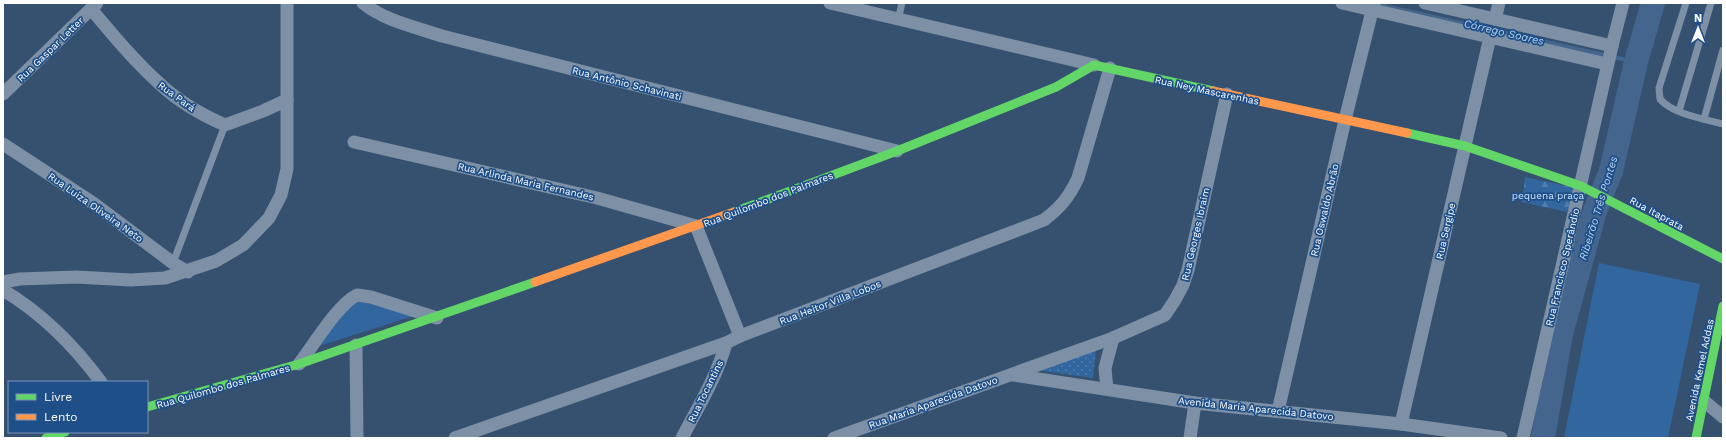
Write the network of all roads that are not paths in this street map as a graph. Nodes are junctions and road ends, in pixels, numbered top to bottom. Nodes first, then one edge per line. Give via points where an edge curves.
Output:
1 (287, 3) edge
2 (363, 3) edge
3 (830, 3) edge
4 (902, 3) edge
5 (1342, 3) edge
6 (1425, 3) edge
7 (1499, 3) edge
8 (1623, 3) edge
9 (1686, 3) edge
10 (1711, 3) edge
11 (94, 6) edge
12 (1373, 7) edge
13 (1495, 19) junction
14 (898, 20) junction
15 (1490, 37) junction
16 (1723, 50) edge
17 (1610, 55) junction
18 (1094, 65) junction
19 (1110, 68) junction
20 (3, 94) edge
21 (1227, 94) junction
22 (287, 100) junction
23 (1679, 111) junction
24 (1704, 119) junction
25 (1345, 120) junction
26 (1723, 124) edge
27 (225, 125) junction
28 (354, 142) dead end
29 (3, 144) edge
30 (1465, 146) junction
31 (897, 151) junction
32 (1586, 188) junction
33 (696, 226) junction
34 (1723, 260) edge
35 (173, 263) junction
36 (188, 272) junction
37 (3, 282) edge
38 (3, 290) edge
39 (1723, 306) edge
40 (437, 318) junction
41 (740, 336) junction
42 (1113, 338) junction
43 (726, 343) junction
44 (356, 345) junction
45 (299, 364) junction
46 (1011, 374) junction
47 (100, 381) edge
48 (1107, 389) junction
49 (1704, 401) junction
50 (1194, 402) junction
51 (148, 408) edge
52 (1278, 411) junction
53 (1723, 417) edge
54 (1401, 424) junction
55 (62, 433) edge
56 (46, 438) edge
57 (357, 438) edge
58 (455, 438) edge
59 (682, 438) edge
60 (834, 438) edge
61 (1190, 438) edge
62 (1501, 438) edge
63 (1523, 438) edge
64 (1696, 438) edge

1 - 22 street
2 - 31 street, Rua Antônio Schavinati via 398,22 442,36
3 - 14 street, Rua Ney Mascarenhas
4 - 14 lane
5 - 12 street
6 - 13 street
7 - 13 street
8 - 17 street, Rua Francisco Sperândio
9 - 23 lane via 1659,88 1663,103
10 - 23 lane
11 - 20 street, Rua Gaspar Letter
11 - 27 street, Rua Pará via 128,53 161,85 207,117
12 - 15 street
12 - 25 street, Rua Oswaldo Abrão
13 - 17 street
14 - 18 street, Rua Ney Mascarenhas
15 - 17 street
15 - 30 street, Rua Sergipe
16 - 24 lane
17 - 32 street, Rua Francisco Sperândio
18 - 19 street, Rua Ney Mascarenhas
18 - 31 street, Rua Quilombo dos Palmares via 1056,87
19 - 21 street, Rua Ney Mascarenhas
19 - 41 street, Rua Heitor Villa Lobos via 1078,178 1071,194 1044,220
21 - 25 street, Rua Ney Mascarenhas
21 - 42 street, Rua Georges Ibraim via 1183,285 1165,315
22 - 27 street
22 - 36 street via 287,168 281,195 269,218 243,245 216,261
23 - 24 lane
24 - 26 lane
25 - 30 street, Rua Ney Mascarenhas
25 - 52 street, Rua Oswaldo Abrão
27 - 35 lane
28 - 33 street, Rua Arlinda Maria Fernandes via 597,198
29 - 35 street, Rua Luiza Oliveira Neto via 93,203
30 - 32 street, Rua Ney Mascarenhas
30 - 54 street, Rua Sergipe
31 - 33 street, Rua Quilombo dos Palmares
32 - 34 street, Rua Itaprata
32 - 63 street, Rua Francisco Sperândio
33 - 40 street, Rua Quilombo dos Palmares
33 - 41 street
35 - 36 street, Rua Luiza Oliveira Neto
36 - 37 street via 146,280 76,277
38 - 47 street via 40,314
39 - 49 street, Avenida Kemel Addas
40 - 44 street, Rua Quilombo dos Palmares
40 - 45 street, Rua Quilombo dos Palmares via 371,297 356,295 339,311
41 - 43 street, Rua Heitor Villa Lobos
42 - 46 street, Rua Georges Ibraim
42 - 48 street via 1105,368
43 - 58 street, Rua Heitor Villa Lobos
43 - 59 street, Rua Tocantins via 708,390
44 - 45 street, Rua Quilombo dos Palmares
44 - 57 street
45 - 51 street, Rua Quilombo dos Palmares
46 - 48 street, Avenida Maria Aparecida Datovo
46 - 60 street, Rua Maria Aparecida Datovo
48 - 50 street, Avenida Maria Aparecida Datovo
49 - 53 street
49 - 64 street, Avenida Kemel Addas
50 - 52 street, Avenida Maria Aparecida Datovo
50 - 61 street
52 - 54 street, Avenida Maria Aparecida Datovo
54 - 62 street, Avenida Maria Aparecida Datovo
55 - 56 street

